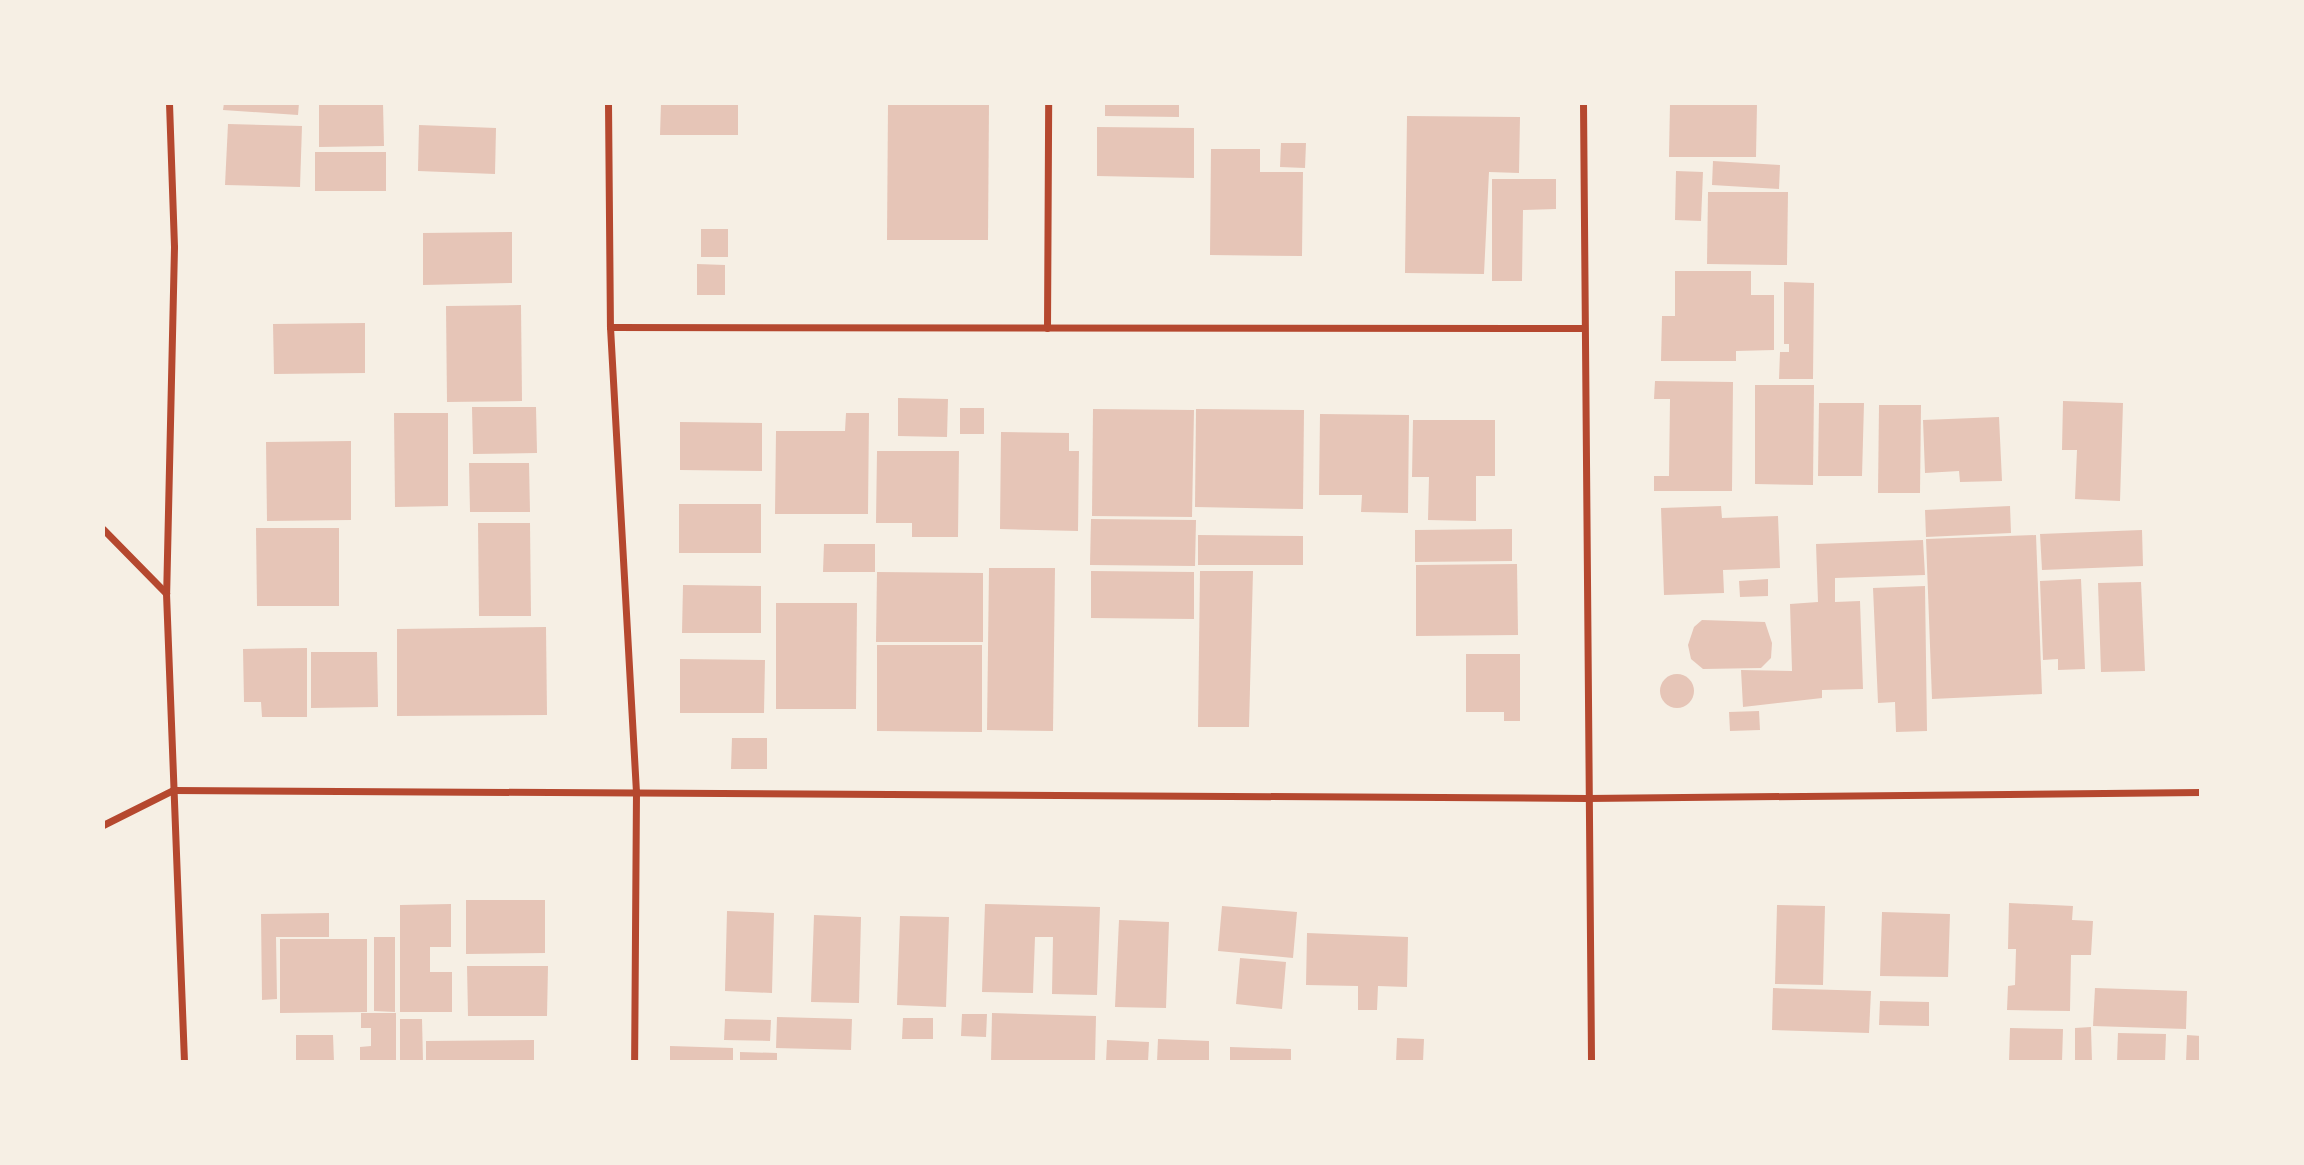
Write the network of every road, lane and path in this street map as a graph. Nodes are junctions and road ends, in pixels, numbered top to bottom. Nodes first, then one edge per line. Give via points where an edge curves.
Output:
1 (169, 103) edge
2 (608, 103) edge
3 (1048, 103) edge
4 (1583, 103) edge
5 (610, 327) junction
6 (1047, 328) junction
7 (1584, 328) junction
8 (103, 529) edge
9 (166, 593) junction
10 (173, 790) junction
11 (636, 791) junction
12 (2201, 792) edge
13 (1587, 798) junction
14 (103, 825) edge
15 (184, 1062) edge
16 (634, 1062) edge
17 (1591, 1062) edge

1 - 9 street via 174,247
2 - 5 street
3 - 6 street
4 - 7 street
5 - 6 street
5 - 11 street
6 - 7 street
7 - 13 street
8 - 9 street
9 - 10 street
10 - 11 street
10 - 14 street
10 - 15 street
11 - 13 street
11 - 16 street
12 - 13 street
13 - 17 street

